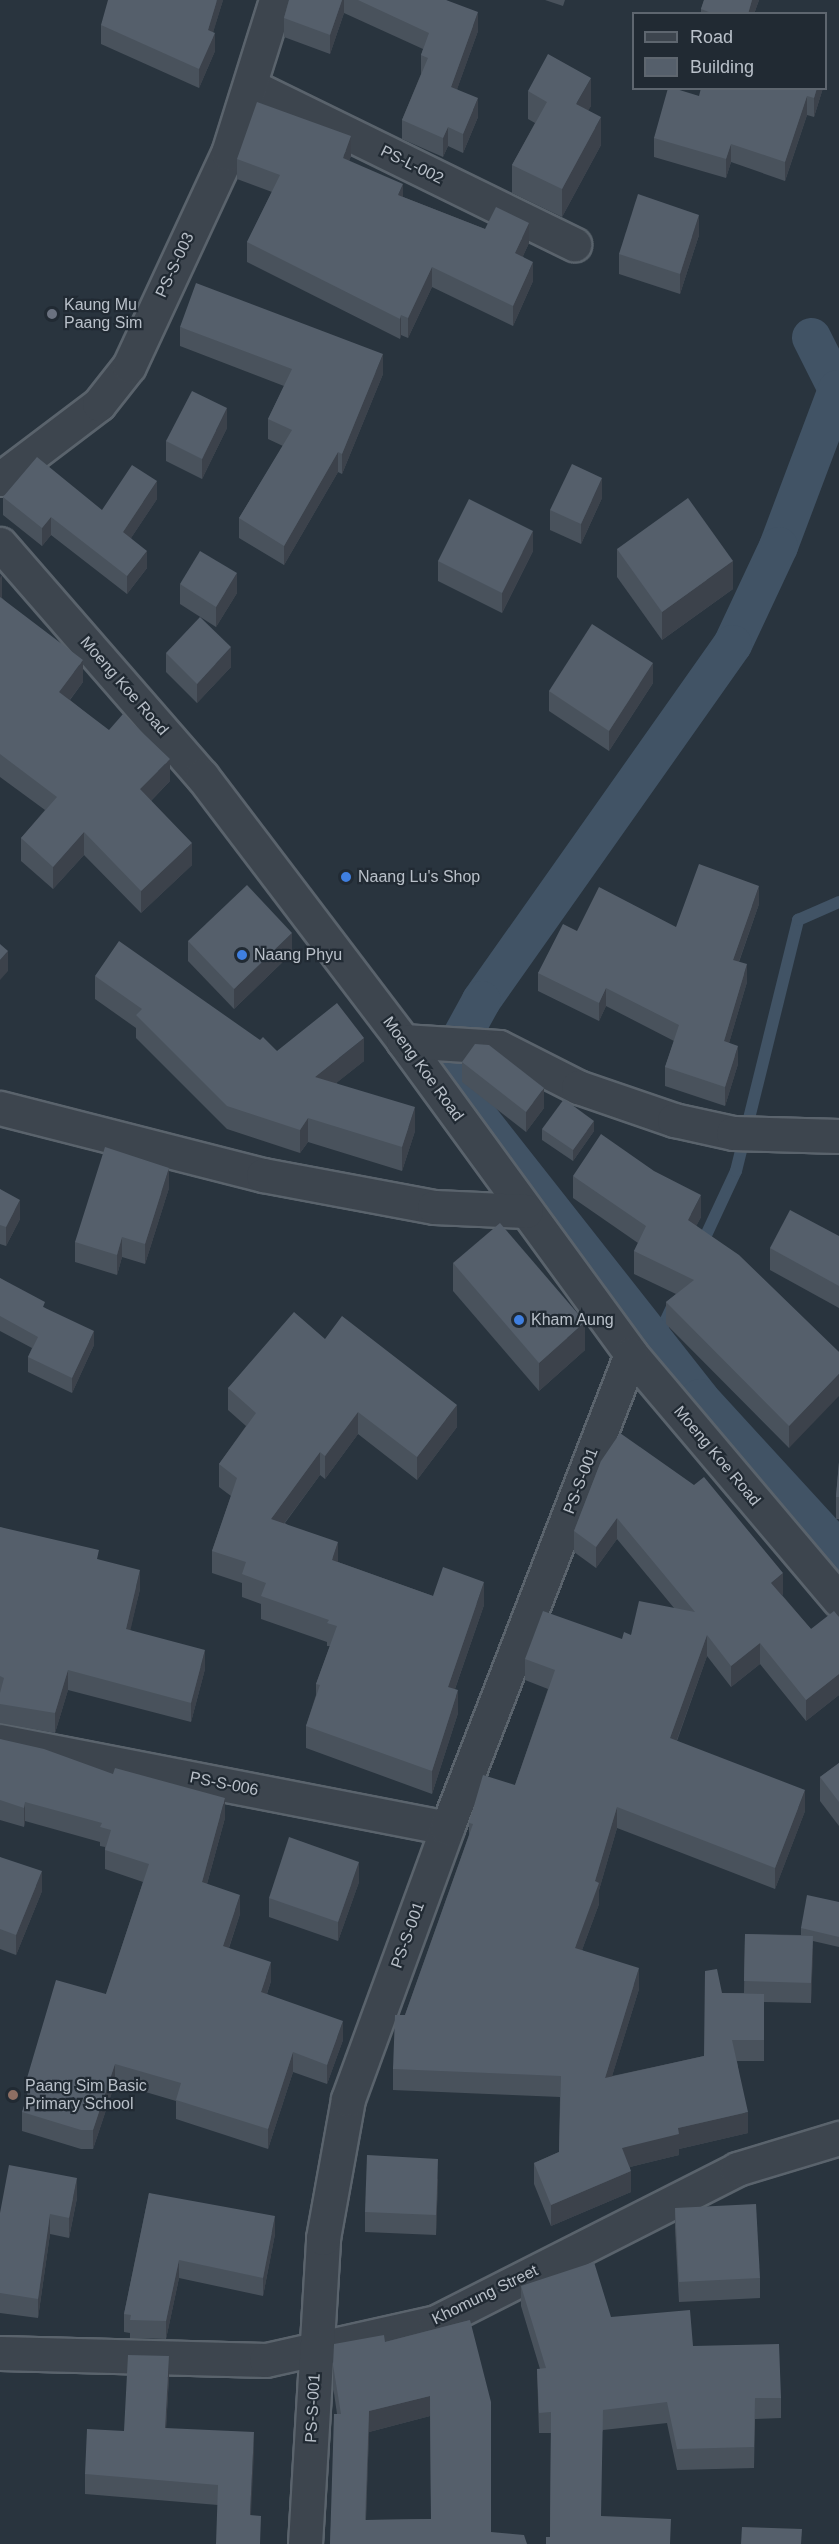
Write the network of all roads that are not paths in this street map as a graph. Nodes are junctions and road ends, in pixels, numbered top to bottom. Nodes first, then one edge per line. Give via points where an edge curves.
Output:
1 (276, 0) edge
2 (251, 86) junction
3 (574, 244) dead end
4 (0, 479) edge
5 (0, 544) edge
6 (403, 1041) junction
7 (0, 1108) edge
8 (839, 1136) edge
9 (526, 1211) junction
10 (631, 1354) junction
11 (839, 1600) edge
12 (0, 1741) edge
13 (447, 1828) junction
14 (839, 2138) edge
15 (316, 2350) junction
16 (0, 2353) edge
17 (305, 2544) edge

1 - 2 street, PS-S-003
2 - 3 street, PS-L-002
2 - 4 street, PS-S-003 via 228,153 129,366 99,404
5 - 6 street, Moeng Koe Road via 202,776
6 - 8 street via 499,1047 578,1087 663,1116 744,1134
6 - 9 street, Moeng Koe Road
7 - 9 street via 275,1177 434,1207
9 - 10 street, Moeng Koe Road
10 - 11 street, Moeng Koe Road
10 - 13 street, PS-S-001
12 - 13 street, PS-S-006
13 - 15 street, PS-S-001 via 348,2099 323,2238
14 - 15 street, Khomung Street via 737,2169 436,2322
15 - 16 street, Khomung Street via 266,2360
15 - 17 street, PS-S-001

